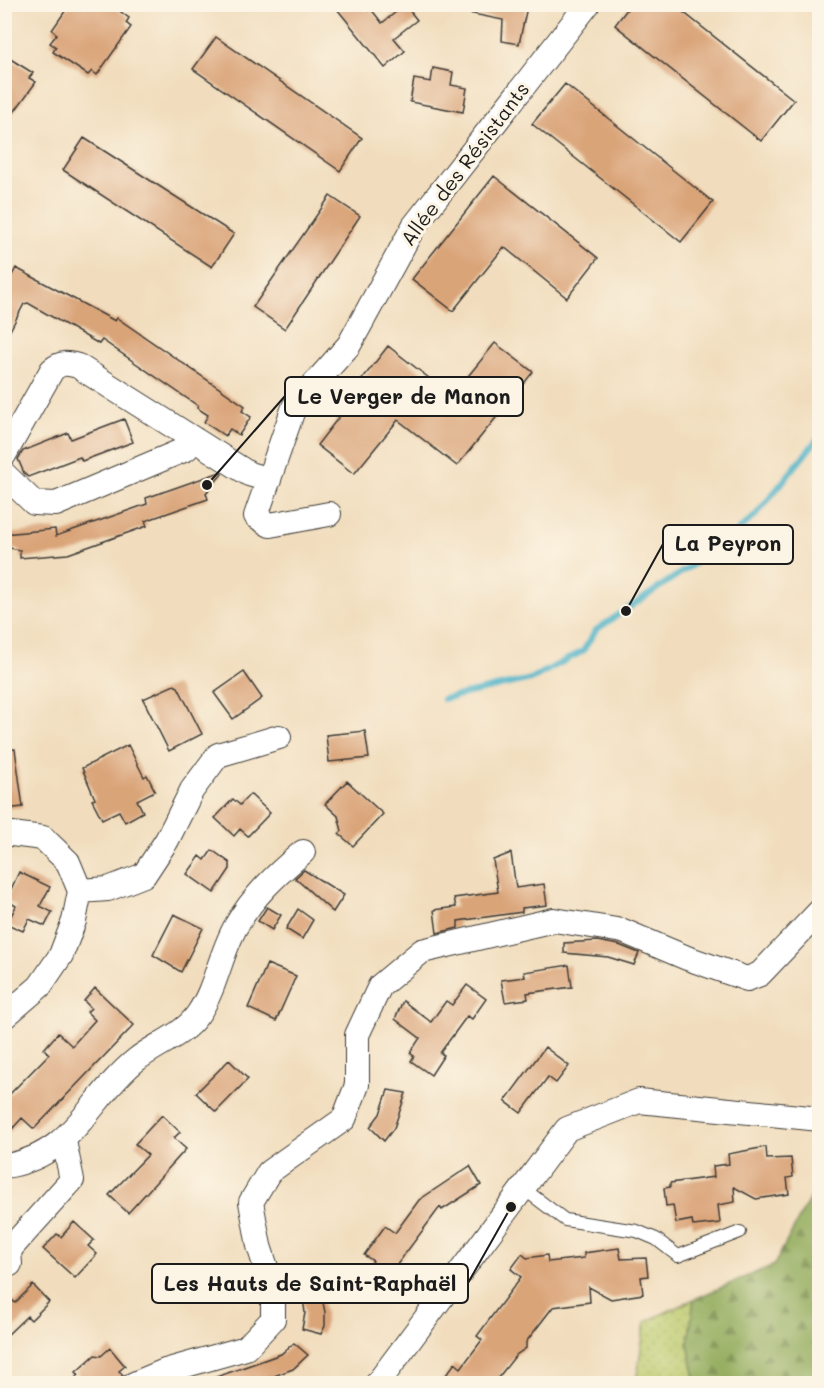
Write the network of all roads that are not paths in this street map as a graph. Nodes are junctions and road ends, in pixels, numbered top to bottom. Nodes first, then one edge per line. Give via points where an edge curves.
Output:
1 (588, 4) edge
2 (194, 439) junction
3 (5, 471) edge
4 (269, 480) junction
5 (328, 514) dead end
6 (279, 737) dead end
7 (4, 833) edge
8 (303, 852) dead end
9 (80, 891) junction
10 (819, 911) edge
11 (4, 1017) edge
12 (819, 1119) edge
13 (64, 1141) junction
14 (4, 1166) edge
15 (524, 1189) junction
16 (740, 1232) dead end
17 (8, 1255) edge
18 (134, 1383) edge
19 (377, 1383) edge

1 - 4 street, Allée des Résistants via 414,226 349,345 294,407
2 - 3 street via 186,449 56,504 34,502
2 - 3 street via 78,366 59,364 52,370
2 - 4 street via 249,474
4 - 5 street, Allée des Résistants via 256,516 270,525
6 - 9 street via 218,754 192,790 144,875 108,889
7 - 9 street via 44,838 68,862
8 - 13 street via 267,883 236,926 198,1015 186,1028 136,1060
9 - 11 street via 61,955 40,986
10 - 18 street via 760,974 747,979 623,931 554,920 422,951 380,986 357,1035 357,1085 344,1119 269,1172 251,1202 259,1246 273,1289 273,1319 246,1348
12 - 15 street via 639,1101 567,1128
13 - 14 street via 40,1156
13 - 17 street via 72,1180
15 - 16 lane via 565,1220 637,1231 656,1239 678,1256
15 - 19 street

